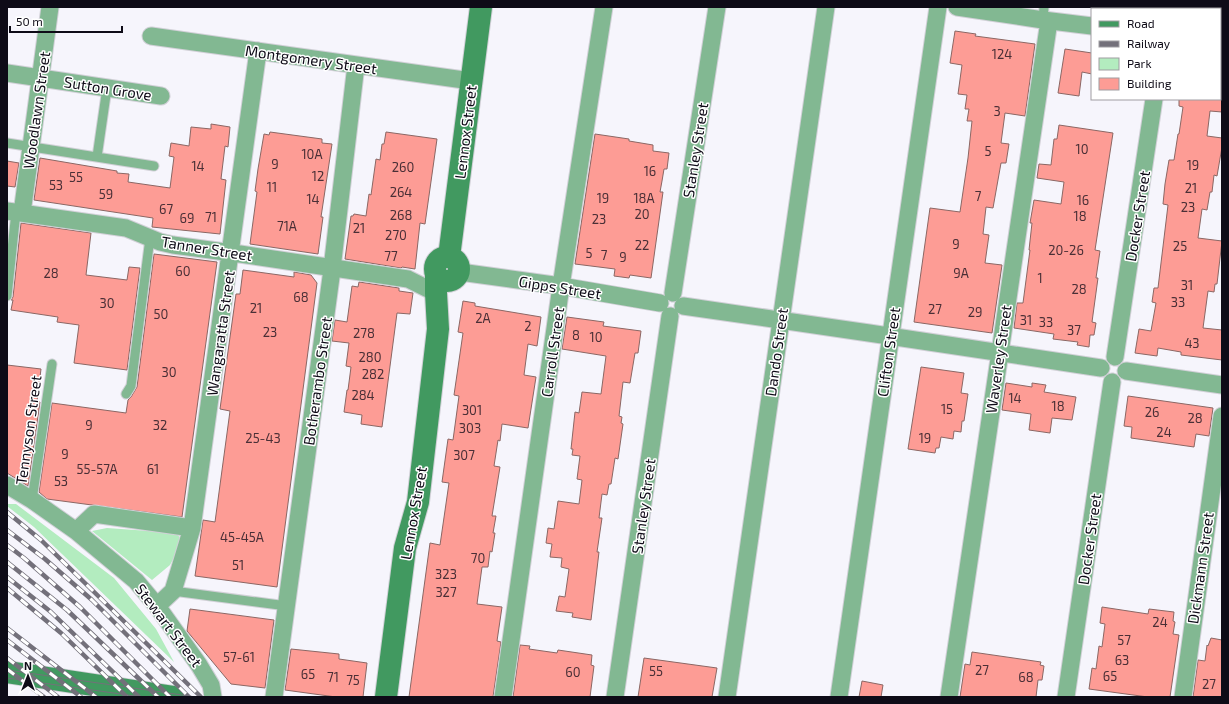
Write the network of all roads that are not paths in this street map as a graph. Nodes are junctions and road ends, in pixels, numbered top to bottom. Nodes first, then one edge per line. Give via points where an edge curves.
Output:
1 (50, 7) edge
2 (481, 7) edge
3 (604, 7) edge
4 (717, 7) edge
5 (826, 7) edge
6 (938, 7) edge
7 (957, 7) edge
8 (1045, 16) edge
9 (1091, 26) edge
10 (150, 36) dead end
11 (258, 51) junction
12 (356, 65) junction
13 (7, 73) edge
14 (40, 78) junction
15 (471, 81) junction
16 (107, 88) junction
17 (161, 96) dead end
18 (1154, 100) edge
19 (7, 143) edge
20 (31, 147) junction
21 (97, 157) junction
22 (154, 166) dead end
23 (15, 212) edge
24 (150, 238) junction
25 (231, 252) junction
26 (332, 268) junction
27 (445, 274) junction
28 (561, 286) junction
29 (7, 296) edge
30 (672, 305) junction
31 (780, 320) junction
32 (890, 336) junction
33 (999, 353) junction
34 (1115, 357) junction
35 (52, 364) dead end
36 (1101, 368) junction
37 (1126, 371) junction
38 (1112, 382) junction
39 (1222, 385) edge
40 (126, 394) dead end
41 (1222, 416) edge
42 (7, 485) edge
43 (32, 500) junction
44 (192, 528) junction
45 (76, 531) junction
46 (173, 591) junction
47 (157, 606) junction
48 (287, 606) junction
49 (7, 672) edge
50 (173, 697) edge
51 (213, 697) edge
52 (274, 697) edge
53 (386, 697) edge
54 (503, 697) edge
55 (615, 697) edge
56 (727, 697) edge
57 (839, 697) edge
58 (949, 697) edge
59 (1066, 697) edge
60 (1183, 697) edge

1 - 14 street, Woodlawn Street
2 - 15 street, Lennox Street
3 - 28 street, Carroll Street
4 - 30 street, Stanley Street
5 - 31 street, Dando Street
6 - 32 street, Clifton Street
7 - 8 street
8 - 9 street
8 - 33 street, Waverley Street
10 - 11 street, Montgomery Street
11 - 12 street, Montgomery Street
11 - 25 street, Wangaratta Street
12 - 15 street, Montgomery Street
12 - 26 street, Botherambo Street
13 - 14 street, Sutton Grove
14 - 16 street, Sutton Grove
14 - 20 street, Woodlawn Street
15 - 27 street, Lennox Street
16 - 17 street, Sutton Grove
16 - 21 lane
18 - 34 street, Docker Street
19 - 20 lane
20 - 21 lane
20 - 23 street, Woodlawn Street
21 - 22 lane
23 - 24 street, Tanner Street via 126,228
23 - 29 lane
24 - 25 street, Tanner Street via 173,245
24 - 40 lane via 131,386
25 - 26 street, Tanner Street
25 - 44 street, Wangaratta Street
26 - 27 street, Tanner Street via 408,279
26 - 48 street, Botherambo Street
27 - 28 street, Gipps Street
27 - 53 street, Lennox Street via 418,502 406,548
28 - 30 street, Gipps Street
28 - 54 street, Carroll Street
30 - 31 street, Gipps Street
30 - 55 street, Stanley Street
31 - 32 street, Gipps Street
31 - 56 street, Dando Street
32 - 33 street, Gipps Street
32 - 57 street, Clifton Street
33 - 36 street, Gipps Street
33 - 58 street, Waverley Street
34 - 36 street via 1104,361
34 - 37 street via 1122,360
35 - 43 lane, Tennyson Street
36 - 38 street via 1105,379
37 - 38 street via 1120,380
37 - 39 street
38 - 59 street, Docker Street
41 - 60 street, Dickmann Street
42 - 43 street, Stewart Street
43 - 45 street, Stewart Street
44 - 45 street via 94,514
44 - 46 street, Wangaratta Street
45 - 47 street, Stewart Street via 136,581
46 - 47 street
46 - 48 lane
47 - 51 street, Stewart Street via 199,665 211,685
48 - 52 street, Botherambo Street
49 - 50 street

